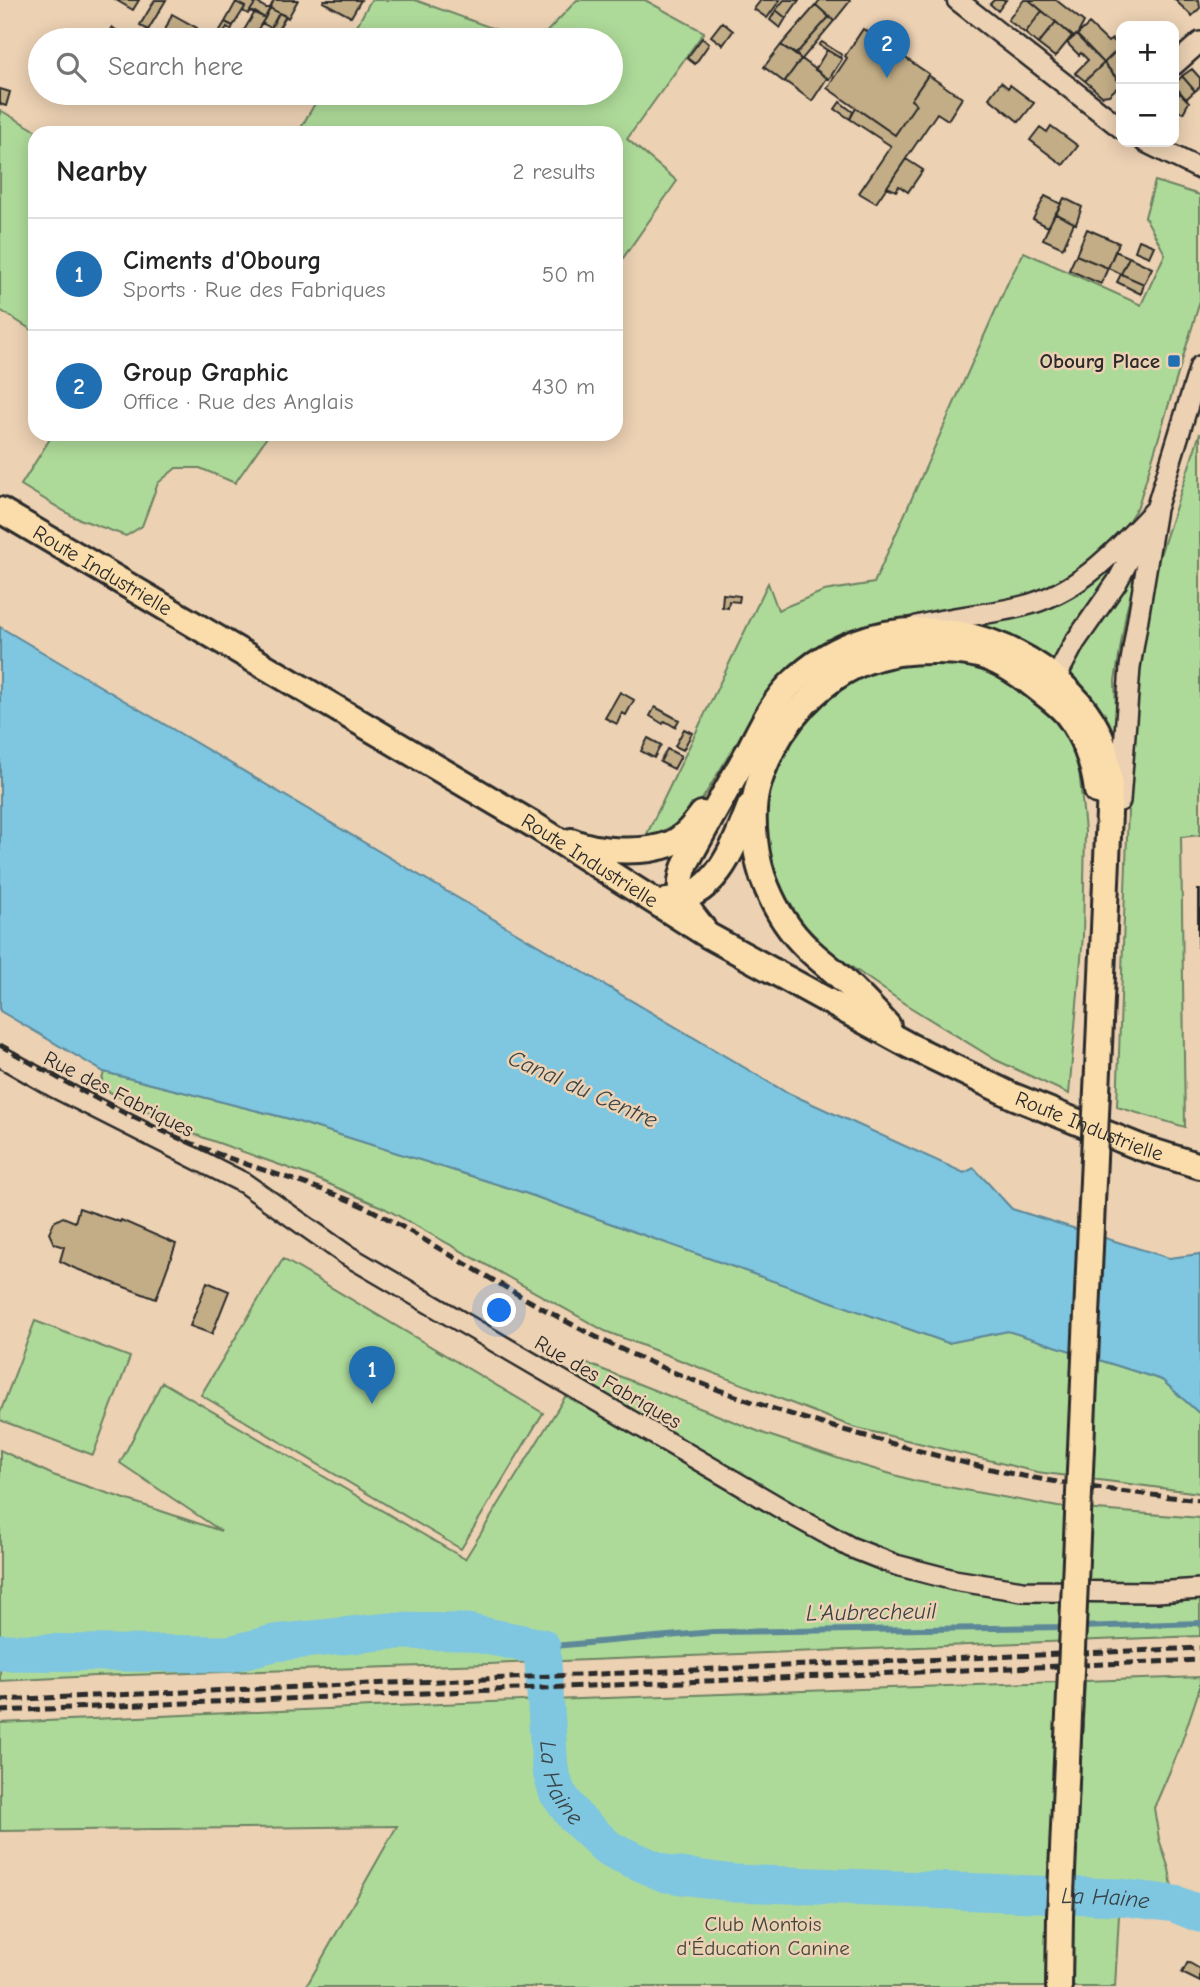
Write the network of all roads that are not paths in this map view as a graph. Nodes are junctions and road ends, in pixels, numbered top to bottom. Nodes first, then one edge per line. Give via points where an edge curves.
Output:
1 (957, 0) edge
2 (1200, 42) edge
3 (1179, 61) edge
4 (1116, 118) edge
5 (1155, 147) edge
6 (1200, 169) edge
7 (1200, 366) edge
8 (1156, 509) junction
9 (0, 510) edge
10 (891, 633) junction
11 (1058, 681) junction
12 (774, 705) junction
13 (1066, 713) junction
14 (756, 791) junction
15 (534, 825) junction
16 (1107, 865) junction
17 (682, 899) junction
18 (652, 901) junction
19 (1105, 919) junction
20 (709, 936) junction
21 (909, 1046) junction
22 (0, 1056) edge
23 (1200, 1166) edge
24 (1200, 1589) edge
25 (1059, 1987) edge

1 - 4 street
2 - 3 street
5 - 6 street
7 - 8 street
8 - 10 street via 1098,568 1052,597
8 - 11 street via 1117,582 1075,642
8 - 19 street via 1130,667 1118,877
9 - 15 main road, Route Industrielle
10 - 11 main road via 928,630 980,638 1010,648
10 - 12 main road via 845,647 815,664 793,681
11 - 13 street
11 - 16 main road via 1086,710 1104,747 1110,789
12 - 15 main road via 699,818 670,844 645,849 584,848
12 - 17 main road via 686,863 679,889
13 - 14 main road via 1016,671 989,658 947,651 887,655 836,677 816,692 779,739
13 - 16 main road via 1095,774
14 - 17 main road via 726,862 695,894
14 - 21 main road via 756,849 774,903 806,948
15 - 18 main road, Route Industrielle
16 - 19 main road
17 - 18 main road
17 - 20 main road
18 - 20 main road, Route Industrielle
19 - 25 main road, bridge
20 - 21 main road, Route Industrielle
21 - 23 main road, Route Industrielle via 1013,1096
22 - 24 street, Rue des Fabriques via 244,1183 345,1254 850,1547 954,1580 1022,1591

